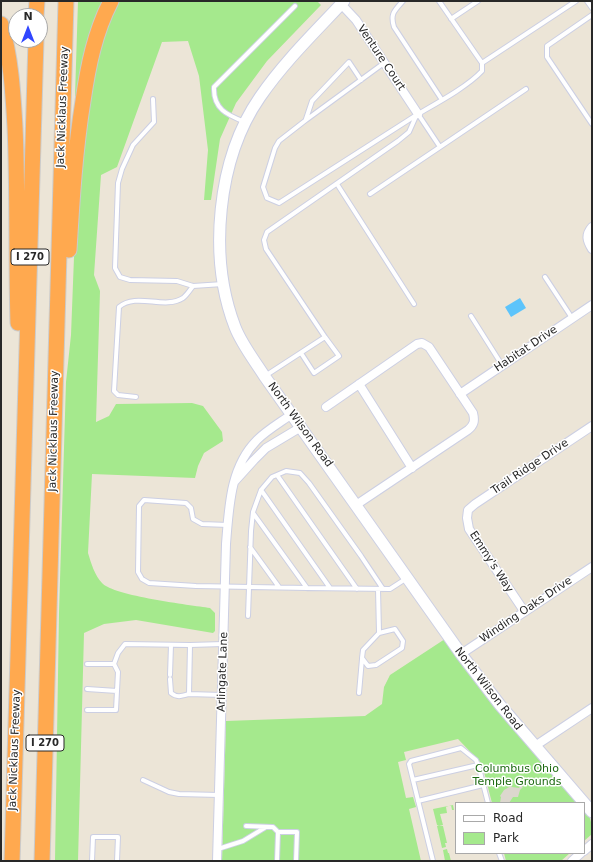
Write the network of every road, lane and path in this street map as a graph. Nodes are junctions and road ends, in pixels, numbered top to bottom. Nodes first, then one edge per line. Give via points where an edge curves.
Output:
1 (66, 1) edge
2 (112, 1) edge
3 (403, 1) edge
4 (439, 1) edge
5 (478, 1) edge
6 (576, 1) edge
7 (587, 1) edge
8 (343, 2) edge
9 (295, 6) dead end
10 (592, 8) edge
11 (592, 15) edge
12 (451, 18) junction
13 (1, 24) edge
14 (36, 48) edge
15 (384, 63) junction
16 (482, 63) junction
17 (361, 80) junction
18 (526, 89) dead end
19 (153, 99) dead end
20 (442, 100) junction
21 (418, 114) junction
22 (306, 120) junction
23 (245, 122) junction
24 (592, 124) edge
25 (440, 147) junction
26 (337, 184) junction
27 (370, 194) dead end
28 (592, 227) edge
29 (592, 249) edge
30 (544, 277) dead end
31 (224, 284) junction
32 (193, 286) junction
33 (414, 304) dead end
34 (592, 305) edge
35 (471, 316) dead end
36 (572, 318) junction
37 (325, 338) junction
38 (301, 353) junction
39 (502, 366) junction
40 (265, 377) junction
41 (359, 384) junction
42 (55, 386) junction
43 (460, 394) junction
44 (136, 397) dead end
45 (326, 407) dead end
46 (292, 414) junction
47 (592, 426) edge
48 (301, 427) junction
49 (412, 468) junction
50 (23, 474) junction
51 (277, 475) junction
52 (234, 484) junction
53 (261, 490) junction
54 (356, 505) junction
55 (468, 510) joint
56 (253, 512) junction
57 (228, 525) junction
58 (250, 547) junction
59 (592, 567) edge
60 (407, 577) junction
61 (225, 586) junction
62 (249, 586) junction
63 (279, 587) junction
64 (307, 588) junction
65 (330, 588) junction
66 (357, 589) junction
67 (381, 589) junction
68 (524, 611) junction
69 (248, 616) dead end
70 (379, 633) junction
71 (224, 644) junction
72 (171, 645) junction
73 (190, 645) junction
74 (461, 654) junction
75 (362, 658) junction
76 (87, 664) dead end
77 (114, 664) junction
78 (88, 689) dead end
79 (117, 691) junction
80 (359, 692) dead end
81 (189, 694) junction
82 (222, 695) junction
83 (592, 708) edge
84 (87, 710) dead end
85 (535, 746) junction
86 (478, 765) junction
87 (143, 780) dead end
88 (413, 780) junction
89 (484, 785) junction
90 (219, 795) junction
91 (418, 801) junction
92 (488, 802) edge
93 (583, 802) edge
94 (585, 804) edge
95 (592, 812) edge
96 (246, 826) dead end
97 (266, 827) junction
98 (278, 832) junction
99 (218, 849) junction
100 (580, 854) edge
101 (12, 861) edge
102 (42, 861) edge
103 (92, 861) edge
104 (117, 861) edge
105 (217, 861) edge
106 (277, 861) edge
107 (296, 861) edge
108 (433, 861) edge
109 (572, 861) edge

1 - 42 highway, Jack Nicklaus Freeway / I 270
2 - 42 highway via 97,34 78,126 64,327
3 - 20 lane via 394,10 394,27
4 - 12 lane
5 - 12 lane
6 - 16 lane
7 - 10 lane
8 - 15 street, Venture Court
8 - 23 main road, North Wilson Road via 276,74
9 - 23 lane via 214,87 214,95 222,111
11 - 24 lane via 547,46 547,57
12 - 16 lane
13 - 50 highway via 9,62 16,146 16,264
14 - 50 highway, Jack Nicklaus Freeway / I 270
15 - 17 lane
15 - 21 street, Venture Court
16 - 20 lane via 482,71 476,77
17 - 22 lane
17 - 22 lane via 349,62 312,101
18 - 25 lane
19 - 32 lane via 154,122 133,145 118,183 115,268 120,277 130,280 177,281
20 - 21 lane
21 - 22 lane via 279,203 267,198 263,187 275,148 279,141
21 - 25 lane
21 - 26 lane via 409,132
23 - 31 main road, North Wilson Road via 228,168 222,203 220,243
25 - 27 lane
26 - 33 lane
26 - 37 lane via 267,232 264,240 266,249
28 - 29 street via 587,234 588,244
30 - 36 lane
31 - 32 lane
31 - 40 main road, North Wilson Road via 236,329
32 - 44 lane via 178,300 130,301 118,307 114,391 118,396
34 - 36 street, Habitat Drive
35 - 39 lane
36 - 39 street, Habitat Drive
37 - 38 lane
37 - 38 lane via 339,356 314,373
38 - 40 lane
39 - 43 street, Habitat Drive
40 - 46 main road, North Wilson Road
41 - 43 street via 422,343 429,347
41 - 45 street
41 - 49 street
42 - 102 highway, Jack Nicklaus Freeway / I 270
43 - 49 street via 473,413 473,426
46 - 48 main road, North Wilson Road
46 - 52 street, Arlingate Lane via 258,439 238,468
47 - 55 street, Trail Ridge Drive
48 - 52 street, Arlingate Lane via 266,448
48 - 54 main road, North Wilson Road
49 - 54 street
50 - 101 highway, Jack Nicklaus Freeway / I 270
51 - 53 lane
51 - 66 lane
51 - 67 lane via 286,471 300,473 361,556
52 - 57 street, Arlingate Lane
53 - 56 lane
53 - 65 lane
54 - 60 main road, North Wilson Road
55 - 68 street, Emmy's Way via 469,529
56 - 58 lane
56 - 64 lane
57 - 61 street, Arlingate Lane
57 - 61 lane via 202,524 193,519 191,508 186,503 144,500 139,506 138,572 142,578 149,583
58 - 62 lane
58 - 63 lane
59 - 68 street, Winding Oaks Drive
60 - 67 lane via 390,589
60 - 74 main road, North Wilson Road
61 - 62 lane
61 - 71 street, Arlingate Lane
62 - 63 lane
62 - 69 lane
63 - 64 lane
64 - 65 lane
65 - 66 lane
66 - 67 lane
67 - 70 lane
68 - 74 street, Winding Oaks Drive
70 - 75 lane via 363,650
70 - 75 lane via 395,629 403,641 402,648 376,666 368,666
71 - 73 lane
71 - 82 street, Arlingate Lane
72 - 73 lane
72 - 77 lane via 125,644
72 - 81 lane via 171,692 175,696
73 - 81 lane
74 - 85 main road, North Wilson Road
75 - 80 lane
76 - 77 lane
77 - 79 lane via 118,672
78 - 79 lane
79 - 84 lane via 116,710
81 - 82 lane
82 - 90 street, Arlingate Lane
83 - 85 street
85 - 93 main road, North Wilson Road
86 - 88 lane
86 - 88 lane via 476,760 461,748 411,761 409,764
86 - 89 lane
87 - 90 lane via 179,794
88 - 91 lane
89 - 91 lane
89 - 92 lane
90 - 99 street, Arlingate Lane
91 - 108 lane
94 - 95 main road, North Wilson Road
96 - 97 lane
97 - 98 lane via 273,827
97 - 99 lane via 243,841
98 - 106 lane
98 - 107 lane via 297,832
99 - 105 street, Arlingate Lane
100 - 109 street
103 - 104 lane via 93,837 118,837

